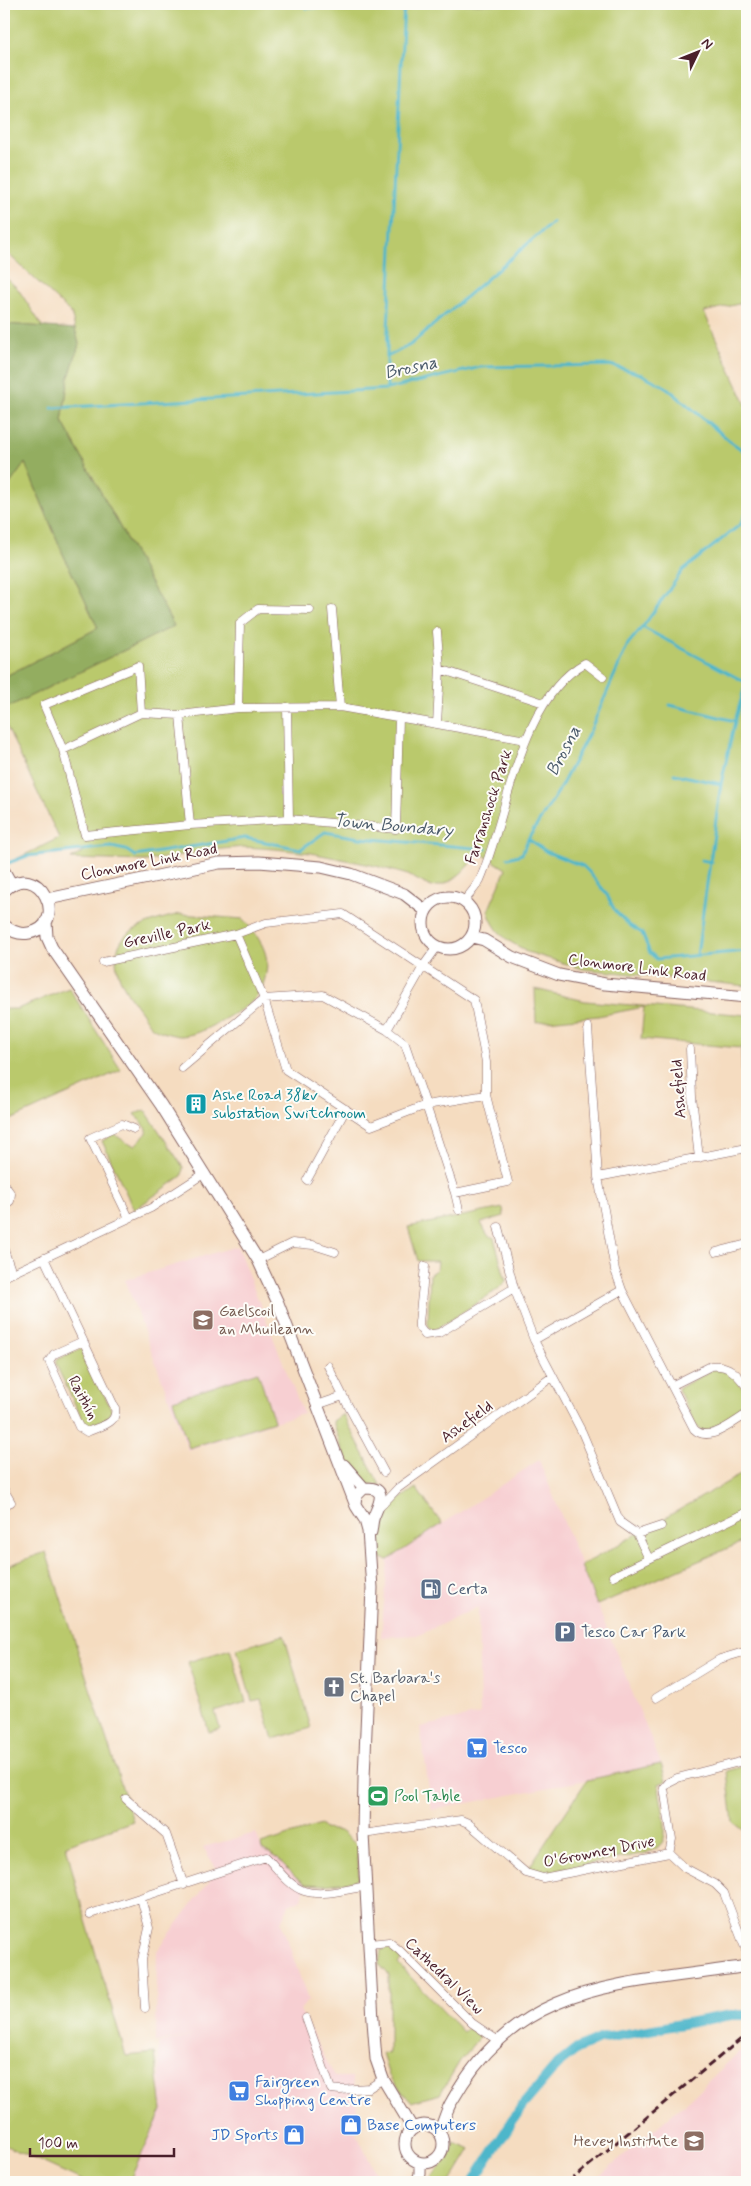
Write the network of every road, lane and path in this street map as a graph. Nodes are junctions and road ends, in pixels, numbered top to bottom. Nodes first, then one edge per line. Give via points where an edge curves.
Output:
1 (332, 609) dead end
2 (310, 610) dead end
3 (437, 632) dead end
4 (440, 669) junction
5 (603, 677) dead end
6 (544, 703) junction
7 (287, 707) junction
8 (340, 707) junction
9 (238, 708) junction
10 (141, 713) junction
11 (180, 715) junction
12 (399, 717) junction
13 (437, 724) junction
14 (526, 740) junction
15 (63, 750) junction
16 (289, 819) junction
17 (190, 825) junction
18 (4, 871) edge
19 (8, 888) edge
20 (48, 899) junction
21 (464, 901) junction
22 (426, 911) junction
23 (46, 922) junction
24 (4, 925) edge
25 (26, 934) junction
26 (236, 934) junction
27 (472, 937) junction
28 (52, 948) junction
29 (434, 951) junction
30 (103, 962) dead end
31 (424, 966) junction
32 (747, 997) edge
33 (264, 999) junction
34 (588, 1027) dead end
35 (387, 1030) junction
36 (690, 1049) dead end
37 (182, 1068) dead end
38 (486, 1095) junction
39 (426, 1105) junction
40 (346, 1109) junction
41 (134, 1129) dead end
42 (747, 1148) edge
43 (699, 1158) junction
44 (205, 1173) junction
45 (598, 1177) junction
46 (307, 1180) dead end
47 (4, 1184) edge
48 (454, 1193) junction
49 (4, 1206) edge
50 (459, 1210) dead end
51 (129, 1218) junction
52 (498, 1227) dead end
53 (747, 1244) edge
54 (4, 1250) edge
55 (334, 1252) dead end
56 (716, 1252) dead end
57 (44, 1258) junction
58 (258, 1260) junction
59 (425, 1266) dead end
60 (12, 1272) junction
61 (4, 1277) edge
62 (514, 1288) junction
63 (622, 1290) junction
64 (534, 1340) junction
65 (83, 1341) junction
66 (328, 1366) dead end
67 (552, 1377) junction
68 (673, 1385) junction
69 (747, 1387) edge
70 (343, 1396) junction
71 (316, 1405) junction
72 (747, 1414) edge
73 (338, 1458) junction
74 (384, 1472) dead end
75 (398, 1488) junction
76 (369, 1489) junction
77 (4, 1490) edge
78 (7, 1504) edge
79 (356, 1506) junction
80 (379, 1508) junction
81 (747, 1512) edge
82 (661, 1526) dead end
83 (637, 1534) junction
84 (370, 1542) junction
85 (649, 1559) junction
86 (613, 1576) dead end
87 (747, 1651) edge
88 (656, 1698) dead end
89 (747, 1760) edge
90 (126, 1799) dead end
91 (363, 1834) junction
92 (669, 1853) junction
93 (184, 1885) junction
94 (367, 1886) junction
95 (141, 1898) junction
96 (90, 1914) dead end
97 (369, 1944) junction
98 (747, 1953) edge
99 (747, 1966) edge
100 (145, 2008) dead end
101 (306, 2018) dead end
102 (498, 2040) junction
103 (383, 2078) junction
104 (413, 2129) junction
105 (439, 2132) junction
106 (420, 2163) junction
107 (417, 2182) edge

1 - 8 street
2 - 9 street via 258,609 240,623
3 - 4 street
4 - 6 street
4 - 13 street
5 - 6 street, Farranshock Park via 584,663 574,669
6 - 14 street, Farranshock Park
7 - 8 street, Farranshock Park
7 - 9 street, Farranshock Park
7 - 16 street
8 - 12 street, Farranshock Park
9 - 11 street, Farranshock Park
10 - 11 street, Farranshock Park
10 - 15 street, Farranshock Park
10 - 15 street via 138,666 44,705
11 - 17 street
12 - 13 street, Farranshock Park
12 - 16 street via 396,829
13 - 14 street, Farranshock Park
14 - 21 street, Farranshock Park via 479,881
15 - 17 street via 85,835
16 - 17 street
18 - 19 street
19 - 20 street via 26,882 40,887
20 - 22 street, Clonmore Link Road via 219,862 259,862 321,867 351,874 404,894
20 - 23 street
21 - 22 street via 447,897 439,899
21 - 27 street via 476,922
22 - 29 street via 423,927
23 - 25 street
23 - 28 street
24 - 25 street via 11,931
25 - 28 street
26 - 30 street, Greville Park
26 - 31 street, Greville Park via 266,923 344,914
26 - 33 street
27 - 29 street via 460,948
27 - 32 street, Clonmore Link Road via 484,940 512,958 559,975 605,984
28 - 44 street
29 - 31 street
31 - 35 street
31 - 38 street, Greville Park via 474,1000 486,1062
33 - 35 street via 323,995
33 - 37 street
33 - 40 street via 286,1070
34 - 45 street
35 - 39 street via 405,1044
36 - 43 street, Ashefield
38 - 39 street
38 - 48 street, Greville Park via 508,1182
39 - 40 street via 371,1126
39 - 48 street
40 - 46 street
41 - 51 street via 122,1124 90,1138
42 - 43 street
43 - 45 street
44 - 51 street via 151,1208
44 - 58 street
45 - 63 street via 615,1270
47 - 49 street via 11,1194 10,1202
48 - 50 street
51 - 57 street
52 - 62 street
53 - 56 street
54 - 60 street
55 - 58 street via 292,1243
57 - 60 street
57 - 65 street, Raithín
58 - 71 street via 278,1303
59 - 62 street via 418,1322 425,1335 439,1333
60 - 61 street
62 - 64 street
63 - 64 street
63 - 68 street
64 - 67 street
65 - 65 street, Raithín via 116,1416 114,1420 87,1432 79,1427 49,1361 54,1354
66 - 70 street
67 - 75 street, Ashefield
67 - 83 street via 582,1432 620,1522
68 - 69 street via 718,1365 735,1372
68 - 72 street via 694,1429 701,1435 710,1435
70 - 71 street
70 - 74 street
71 - 73 street
73 - 76 street
73 - 79 street
75 - 76 street
75 - 80 street, Ashefield
76 - 79 street via 358,1492
76 - 80 street via 381,1499
77 - 78 street
79 - 80 street via 367,1514
79 - 84 street via 367,1525
80 - 84 street via 373,1519
81 - 85 street
82 - 83 street
83 - 85 street
84 - 91 street via 372,1588
85 - 86 street
87 - 88 street via 720,1659
89 - 92 street via 668,1782 664,1788 672,1839
90 - 93 street via 166,1834
91 - 92 street, O'Growney Drive via 462,1820 526,1873 543,1878
91 - 94 street
92 - 98 street, O'Growney Drive via 685,1868 715,1884 724,1893
93 - 94 street via 266,1857 292,1884 304,1891
93 - 95 street
94 - 97 street
95 - 96 street
95 - 100 street via 149,1928 142,1960
97 - 102 street, Cathedral View via 388,1942 399,1950 472,2023
97 - 103 street via 376,2059
99 - 102 street via 589,1991 556,2002
101 - 103 street via 331,2088 369,2088
102 - 105 street via 467,2077
103 - 104 street
104 - 105 street via 425,2125
104 - 106 street via 406,2140 406,2150 413,2160
105 - 106 street via 443,2144 440,2155 431,2162
106 - 107 street

